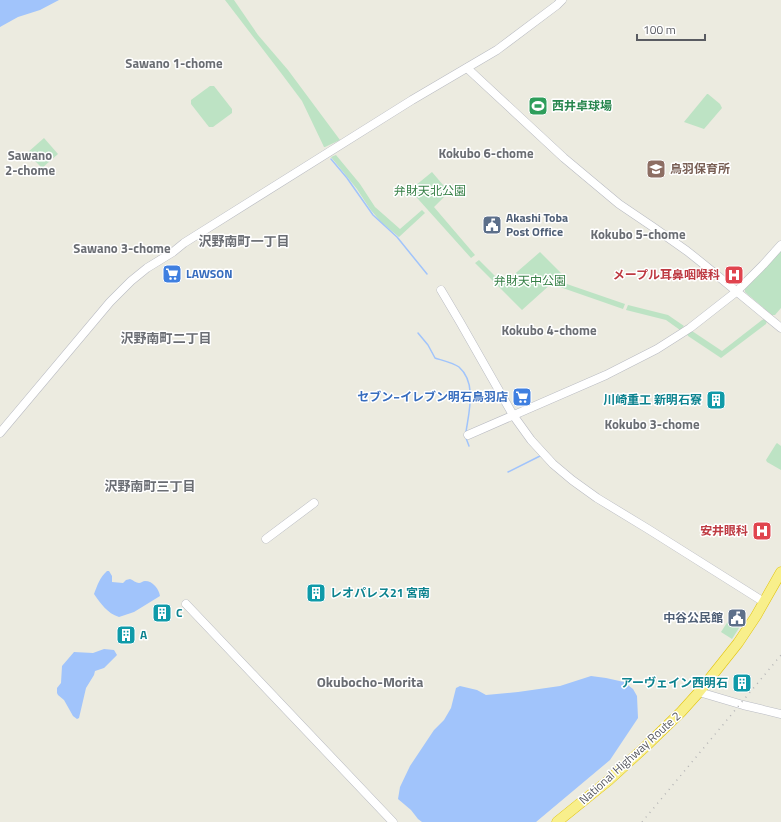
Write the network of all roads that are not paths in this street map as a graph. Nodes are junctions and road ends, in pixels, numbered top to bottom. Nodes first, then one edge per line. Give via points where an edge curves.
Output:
1 (562, 0) edge
2 (467, 68) junction
3 (781, 245) edge
4 (441, 290) dead end
5 (736, 292) junction
6 (781, 328) edge
7 (513, 415) junction
8 (0, 433) edge
9 (468, 434) dead end
10 (314, 503) dead end
11 (266, 539) dead end
12 (781, 572) edge
13 (764, 602) junction
14 (186, 604) dead end
15 (698, 692) junction
16 (781, 714) edge
17 (393, 822) edge
18 (557, 822) edge

1 - 2 street via 497,50
2 - 5 street via 564,158 619,204 687,251
2 - 8 street via 325,154 147,268 110,302
3 - 5 street
4 - 7 street
5 - 6 street
5 - 7 street via 690,328 657,349 606,375
7 - 9 street
7 - 13 street via 531,440 572,480
10 - 11 street
12 - 13 highway, National Highway Route 2
13 - 15 highway, National Highway Route 2 via 738,643
14 - 17 street
15 - 16 street
15 - 18 highway, National Highway Route 2 via 645,747

